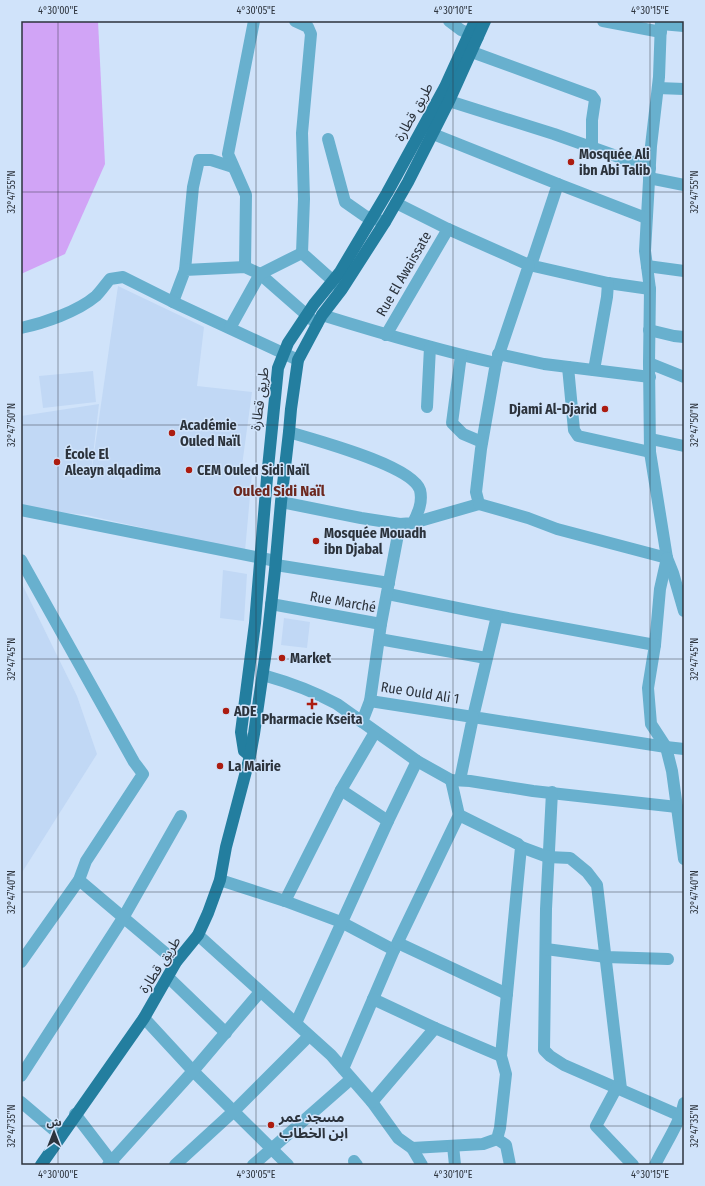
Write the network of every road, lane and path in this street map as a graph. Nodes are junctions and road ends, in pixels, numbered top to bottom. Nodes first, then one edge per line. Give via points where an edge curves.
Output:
1 (254, 21) edge
2 (295, 21) edge
3 (449, 21) edge
4 (475, 21) edge
5 (485, 21) edge
6 (603, 21) edge
7 (661, 26) edge
8 (684, 26) edge
9 (474, 36) junction
10 (472, 52) junction
11 (658, 88) junction
12 (684, 89) edge
13 (449, 101) junction
14 (433, 134) junction
15 (328, 139) dead end
16 (592, 148) junction
17 (233, 167) junction
18 (649, 173) junction
19 (558, 184) junction
20 (684, 185) edge
21 (396, 203) junction
22 (372, 218) junction
23 (646, 218) junction
24 (385, 222) junction
25 (448, 228) junction
26 (302, 253) junction
27 (529, 265) junction
28 (647, 266) junction
29 (244, 267) junction
30 (185, 270) junction
31 (684, 271) edge
32 (260, 274) junction
33 (333, 280) junction
34 (608, 283) junction
35 (342, 289) junction
36 (650, 289) junction
37 (173, 302) junction
38 (306, 315) junction
39 (320, 320) junction
40 (21, 328) edge
41 (230, 328) junction
42 (649, 330) junction
43 (386, 335) junction
44 (684, 337) edge
45 (430, 347) junction
46 (284, 353) junction
47 (461, 355) junction
48 (497, 359) junction
49 (298, 360) junction
50 (649, 363) junction
51 (568, 367) junction
52 (594, 370) junction
53 (650, 377) junction
54 (684, 377) edge
55 (427, 407) dead end
56 (289, 432) junction
57 (651, 439) junction
58 (482, 442) junction
59 (684, 446) edge
60 (650, 452) junction
61 (281, 502) junction
62 (479, 504) junction
63 (21, 510) edge
64 (413, 523) junction
65 (400, 524) junction
66 (260, 557) junction
67 (667, 558) junction
68 (21, 560) edge
69 (276, 563) junction
70 (679, 574) edge
71 (388, 589) junction
72 (271, 604) junction
73 (684, 611) edge
74 (497, 616) junction
75 (381, 624) junction
76 (379, 639) junction
77 (655, 645) junction
78 (486, 658) junction
79 (263, 675) junction
80 (370, 700) junction
81 (472, 717) junction
82 (362, 722) junction
83 (375, 732) junction
84 (666, 747) junction
85 (684, 749) edge
86 (250, 756) junction
87 (417, 761) junction
88 (455, 780) junction
89 (341, 790) junction
90 (552, 792) junction
91 (680, 812) edge
92 (459, 815) junction
93 (182, 816) dead end
94 (388, 820) junction
95 (521, 847) junction
96 (548, 857) junction
97 (684, 860) edge
98 (79, 880) junction
99 (220, 880) junction
100 (285, 901) junction
101 (123, 918) junction
102 (341, 922) junction
103 (198, 935) junction
104 (396, 946) junction
105 (546, 949) junction
106 (606, 957) junction
107 (668, 959) dead end
108 (21, 962) edge
109 (176, 962) junction
110 (168, 977) junction
111 (260, 992) junction
112 (507, 994) junction
113 (373, 999) junction
114 (144, 1018) junction
115 (296, 1023) junction
116 (435, 1028) junction
117 (226, 1033) junction
118 (309, 1036) junction
119 (501, 1056) junction
120 (343, 1069) junction
121 (193, 1071) junction
122 (21, 1076) edge
123 (351, 1079) junction
124 (619, 1088) junction
125 (21, 1102) edge
126 (372, 1102) junction
127 (684, 1103) edge
128 (234, 1111) junction
129 (75, 1114) junction
130 (682, 1116) edge
131 (61, 1136) junction
132 (497, 1139) junction
133 (452, 1146) junction
134 (412, 1148) junction
135 (272, 1150) junction
136 (111, 1164) edge
137 (41, 1165) edge
138 (175, 1165) edge
139 (254, 1165) edge
140 (288, 1165) edge
141 (422, 1165) edge
142 (455, 1165) edge
143 (510, 1165) edge
144 (633, 1165) edge
145 (655, 1165) edge

1 - 17 street via 228,154
2 - 26 street via 308,27 311,34 302,132
3 - 9 street
4 - 9 main road, طريق قطارة
5 - 9 main road, طريق قطارة
6 - 7 street
7 - 8 street
7 - 11 street
9 - 10 main road, طريق قطارة
9 - 22 main road, طريق قطارة
10 - 13 main road, طريق قطارة
10 - 16 street via 592,96
11 - 12 street
11 - 18 street
13 - 14 main road, طريق قطارة
13 - 16 street
14 - 19 street
14 - 21 main road, طريق قطارة
15 - 22 street via 345,202 364,216
16 - 18 street
17 - 29 street via 246,195
17 - 30 street via 212,160 199,160 193,187
18 - 20 street
18 - 23 street
19 - 23 street
19 - 27 street
21 - 24 main road, طريق قطارة
21 - 25 street
22 - 24 street
22 - 33 main road, طريق قطارة
23 - 28 street
24 - 35 main road, طريق قطارة
25 - 27 street
25 - 43 street, Rue El Awaissate
26 - 32 street
26 - 33 street
27 - 34 street
27 - 48 street
28 - 31 street
28 - 36 street
29 - 30 street
29 - 32 street
30 - 37 street
32 - 38 street
32 - 41 street
33 - 35 street
33 - 38 main road, طريق قطارة
34 - 36 street
34 - 52 street
35 - 39 main road, طريق قطارة
36 - 42 street
37 - 40 street via 123,277 110,279 96,296 76,308 39,324
37 - 41 street
38 - 39 street
38 - 46 main road, طريق قطارة
39 - 43 street
39 - 49 main road, طريق قطارة
41 - 46 street
42 - 44 street
42 - 50 street
43 - 45 street
45 - 47 street
45 - 55 street
46 - 49 street
46 - 66 main road, طريق قطارة via 278,368
47 - 48 street
47 - 58 street via 452,423 463,434
48 - 51 street
48 - 58 street
49 - 56 main road, طريق قطارة
50 - 53 street
50 - 54 street
51 - 52 street
51 - 60 street via 574,430 578,436
52 - 53 street
53 - 57 street
56 - 61 main road, طريق قطارة
56 - 64 street via 376,460 413,480 420,490 421,505
57 - 59 street
57 - 60 street
58 - 62 street via 476,492
60 - 67 street
61 - 65 street
61 - 69 main road, طريق قطارة
62 - 64 street
62 - 67 street via 557,529
63 - 66 street
64 - 65 street
65 - 71 street
66 - 69 street
66 - 86 main road, طريق قطارة via 255,623 241,732 244,751
67 - 70 street
67 - 77 street via 660,589
68 - 98 street via 143,774 86,861
69 - 71 street
69 - 72 main road, طريق قطارة
70 - 73 street
71 - 74 street
71 - 75 street
72 - 75 street, Rue Marché
72 - 79 main road, طريق قطارة
74 - 77 street
74 - 78 street
75 - 76 street, Rue Marché
76 - 78 street
76 - 80 street, Rue Marché
77 - 84 street via 648,688 651,724
78 - 81 street
79 - 82 street via 324,697
79 - 86 main road, طريق قطارة
80 - 81 street, Rue Ould Ali 1
80 - 82 street, Rue Marché
81 - 84 street
81 - 88 street, Rue Ould Ali 1
82 - 83 street
83 - 87 street
83 - 89 street
84 - 85 street
84 - 91 street
86 - 99 main road, طريق قطارة
87 - 88 street
87 - 94 street
88 - 90 street
88 - 92 street
89 - 94 street
89 - 100 street
90 - 91 street
90 - 96 street
91 - 97 street
92 - 95 street
92 - 104 street
93 - 101 street
94 - 102 street
95 - 96 street
95 - 112 street
96 - 105 street
96 - 106 street via 570,858 598,885
98 - 101 street
98 - 108 street
99 - 100 street
99 - 103 main road, طريق قطارة
100 - 102 street
101 - 109 street
101 - 122 street
102 - 104 street
102 - 115 street
103 - 109 main road, طريق قطارة
103 - 111 street
104 - 112 street
104 - 113 street
105 - 106 street
105 - 124 street via 544,1050 564,1065
106 - 107 street
106 - 124 street
109 - 110 main road, طريق قطارة
110 - 114 main road, طريق قطارة
110 - 117 street
111 - 115 street
111 - 117 street
112 - 119 street
113 - 116 street
113 - 120 street
114 - 121 street
114 - 129 main road, طريق قطارة
115 - 118 street
116 - 119 street
116 - 126 street
117 - 121 street
118 - 120 street
118 - 128 street
119 - 132 street via 506,1074
120 - 123 street
121 - 128 street
121 - 136 street
123 - 126 street
123 - 135 street
124 - 130 street
124 - 144 street via 596,1126
125 - 131 street
126 - 134 street via 398,1138
127 - 130 street
128 - 135 street
128 - 138 street
129 - 131 main road, طريق قطارة
129 - 136 street
130 - 145 street
131 - 137 main road, طريق قطارة
132 - 133 street via 483,1144
132 - 143 street via 506,1145
133 - 134 street
133 - 142 street
134 - 141 street
135 - 139 street
135 - 140 street

